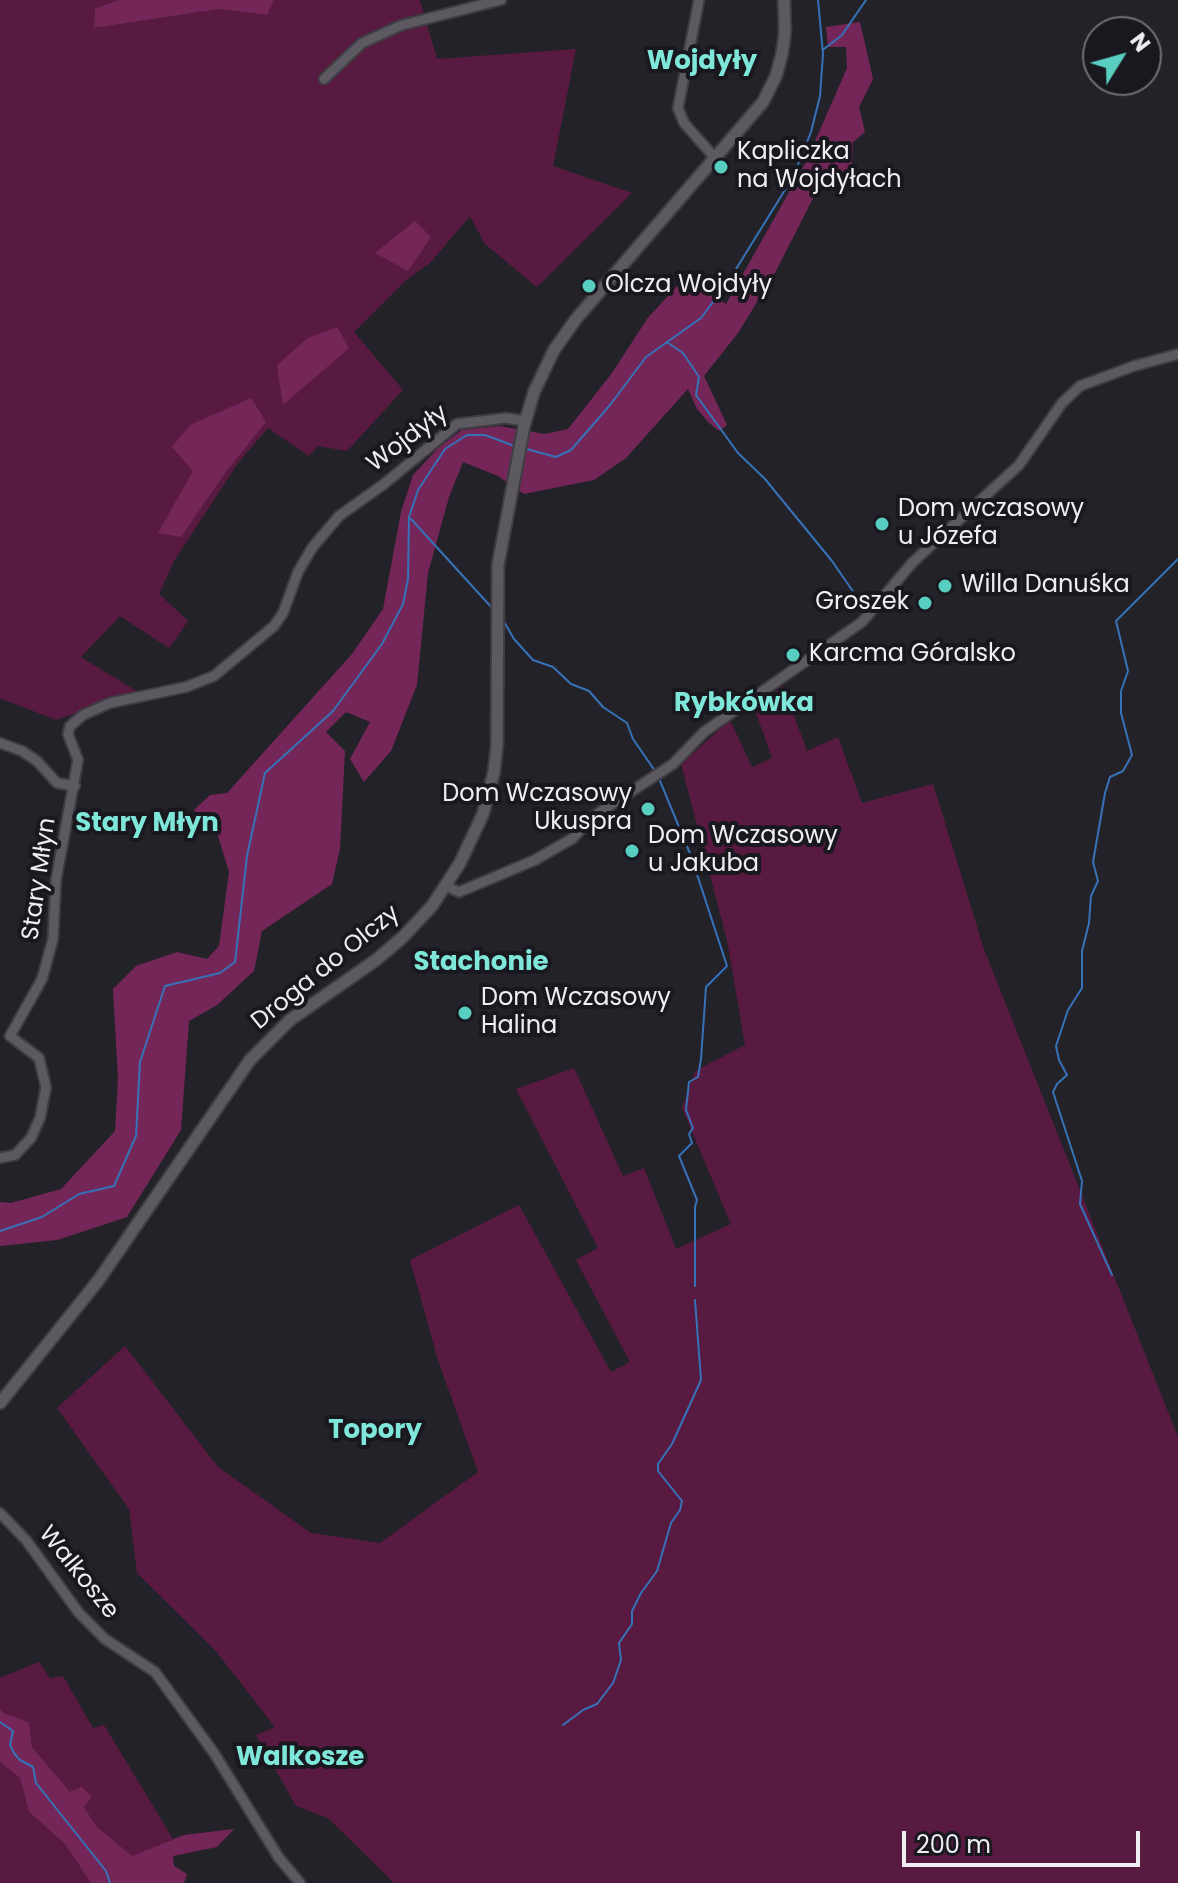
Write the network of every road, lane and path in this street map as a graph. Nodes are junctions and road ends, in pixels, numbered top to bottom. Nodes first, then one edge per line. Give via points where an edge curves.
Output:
1 (501, 0) edge
2 (699, 0) edge
3 (784, 0) edge
4 (324, 79) dead end
5 (716, 159) junction
6 (1178, 354) edge
7 (524, 427) junction
8 (222, 670) joint
9 (0, 743) edge
10 (75, 786) junction
11 (446, 886) junction
12 (0, 1158) edge
13 (0, 1403) edge
14 (0, 1513) edge
15 (300, 1883) edge

1 - 4 street via 402,25 362,43
2 - 5 street via 678,108 684,123
3 - 5 street via 784,43 774,81 756,112
5 - 7 street via 560,340 539,379
6 - 11 street via 1080,386 1019,465 913,562 862,622 704,732 673,764 591,818 573,838 459,892
7 - 8 street, Wojdyły via 506,418 457,424 339,516 312,548 274,626
7 - 11 street, Droga do Olczy via 497,574 494,772 478,825
8 - 10 street, Stary Młyn via 186,687 110,703 83,715 68,734 78,760
9 - 10 street via 37,761 57,783
10 - 12 street, Stary Młyn via 57,869 48,960 11,1032 12,1039 43,1064 46,1087 40,1118 20,1151
11 - 13 street, Droga do Olczy via 395,945 290,1020 250,1060 98,1281
14 - 15 street, Walkosze via 79,1613 105,1639 155,1672

